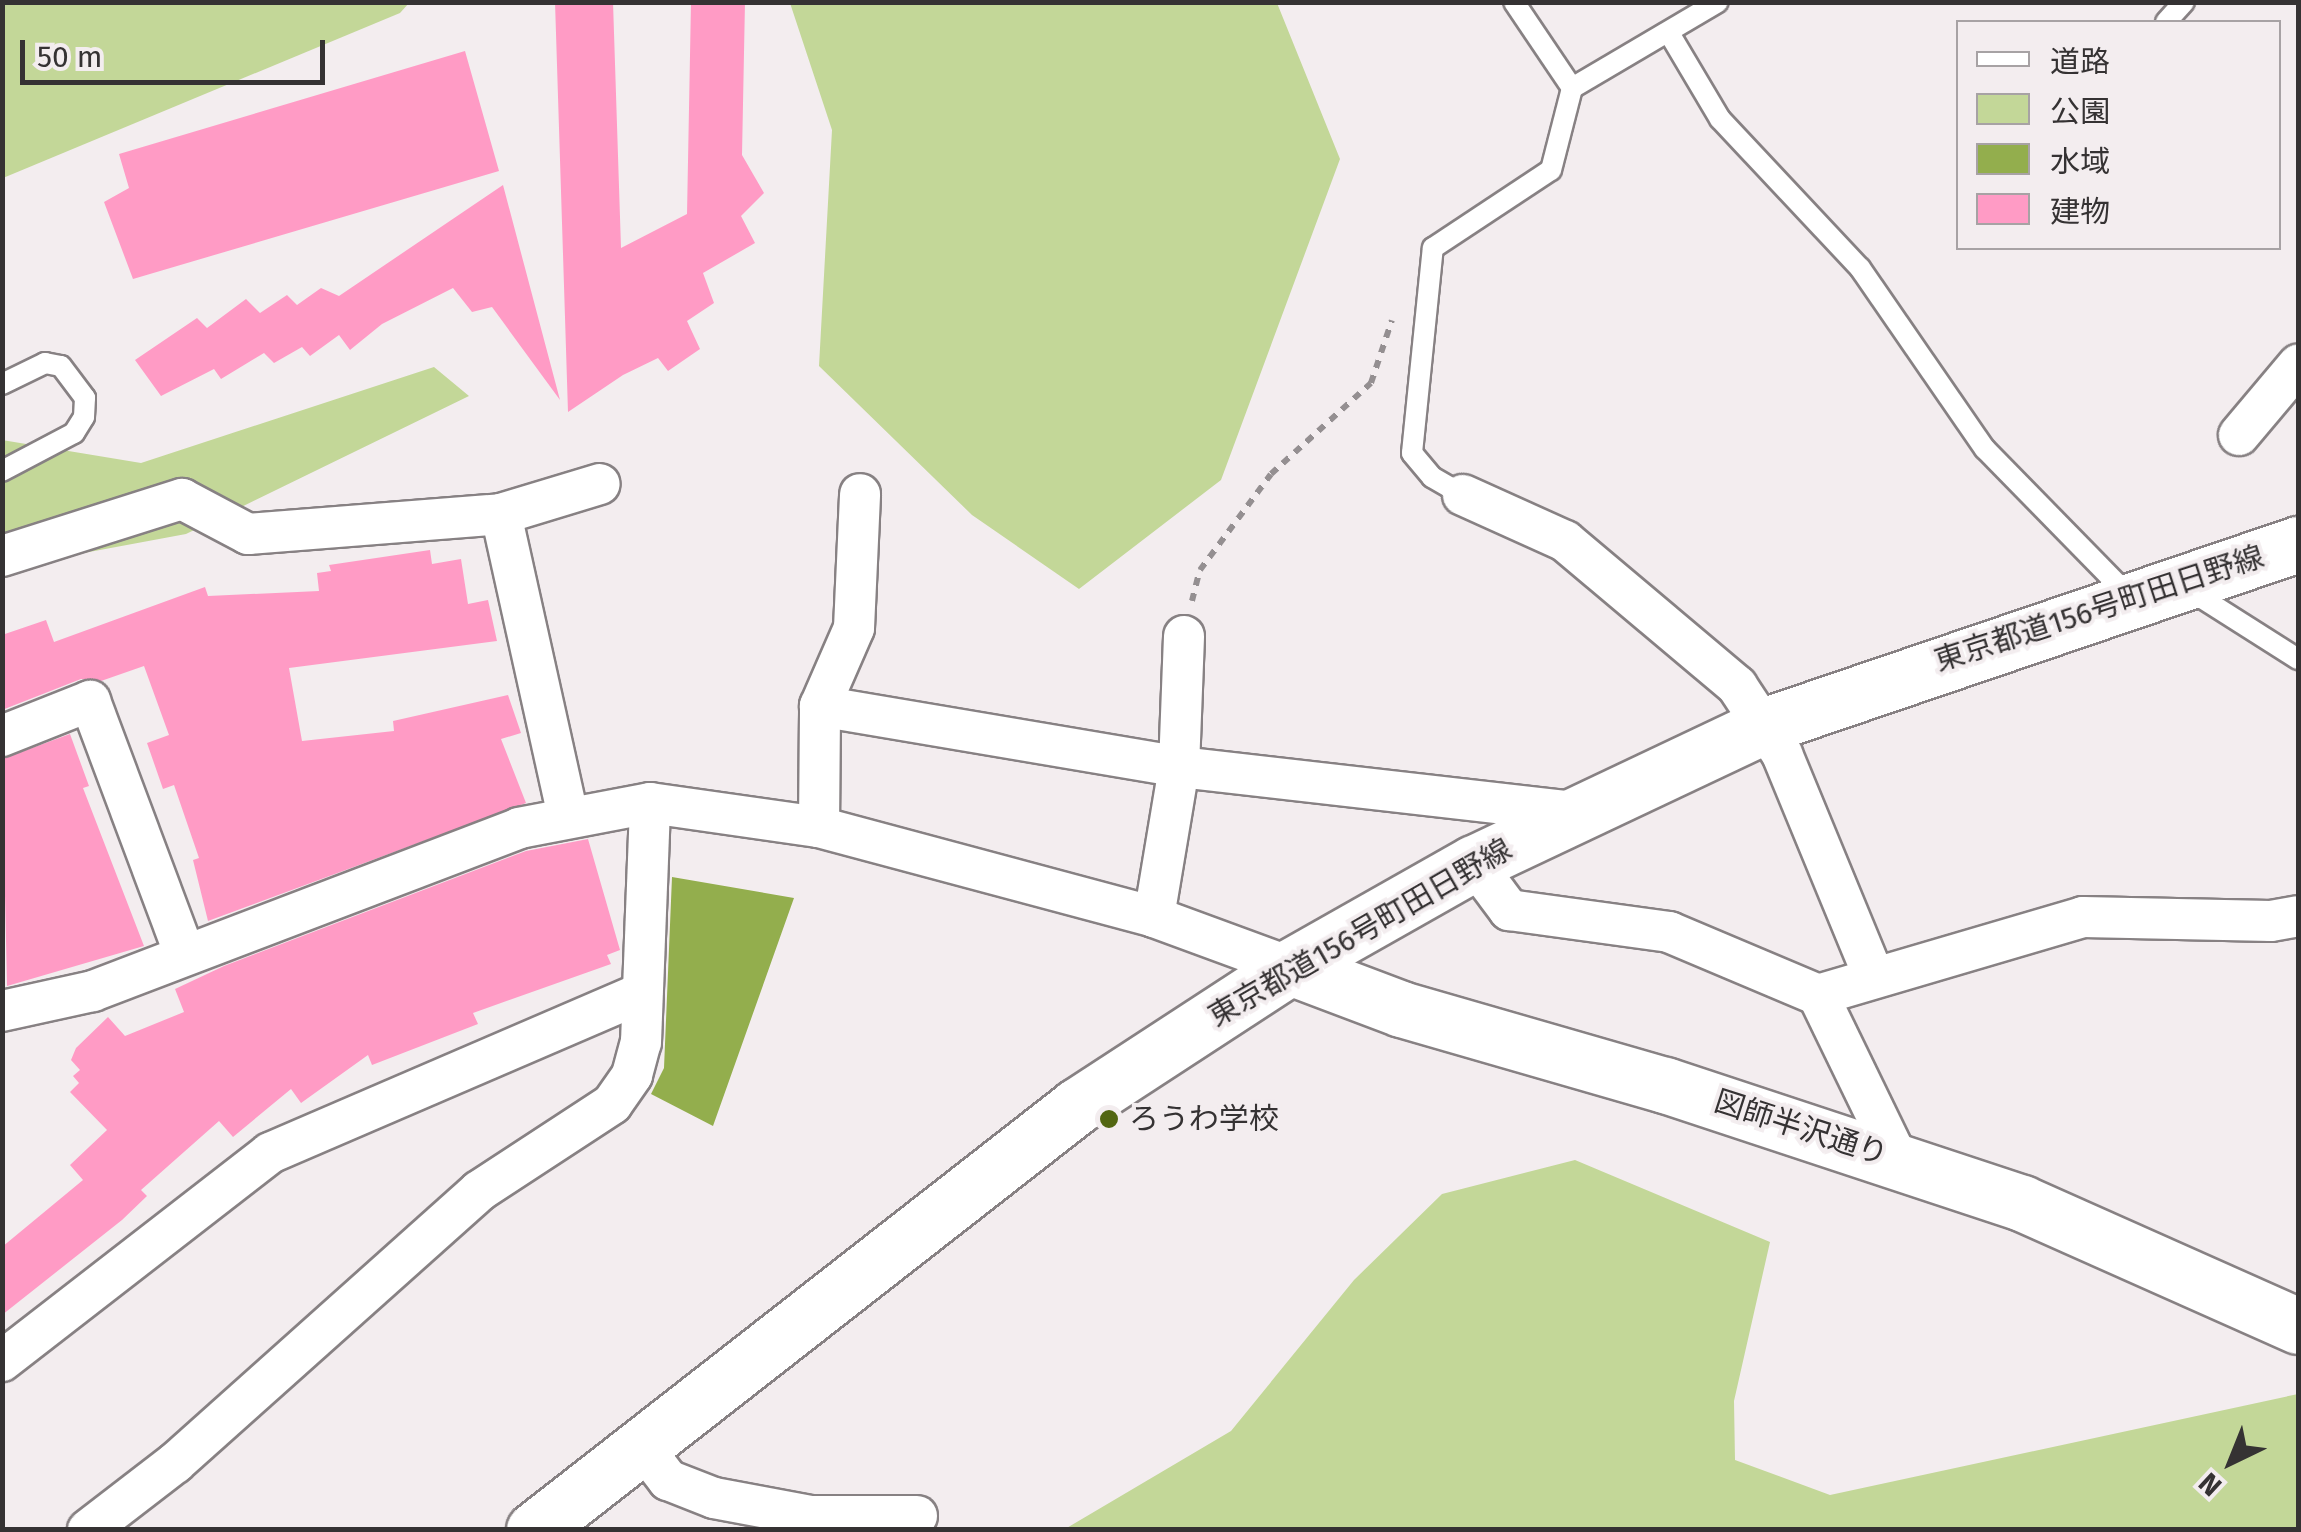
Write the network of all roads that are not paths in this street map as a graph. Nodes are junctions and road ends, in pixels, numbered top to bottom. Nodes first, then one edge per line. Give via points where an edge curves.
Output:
1 (1514, 2) edge
2 (1718, 2) edge
3 (1668, 33) junction
4 (1572, 88) junction
5 (2298, 365) edge
6 (2, 384) edge
7 (2239, 435) dead end
8 (2, 471) edge
9 (600, 484) dead end
10 (860, 494) dead end
11 (1463, 495) joint
12 (501, 514) junction
13 (2298, 544) edge
14 (2, 556) edge
15 (2155, 591) junction
16 (1184, 636) road end
17 (2298, 660) edge
18 (820, 706) junction
19 (1766, 725) junction
20 (2, 736) edge
21 (1179, 767) junction
22 (650, 803) junction
23 (1576, 812) junction
24 (568, 818) junction
25 (819, 827) junction
26 (1474, 863) junction
27 (2298, 916) edge
28 (1154, 917) junction
29 (186, 954) junction
30 (1290, 967) junction
31 (1873, 974) junction
32 (642, 992) junction
33 (1818, 995) junction
34 (2, 1011) edge
35 (1897, 1158) junction
36 (2298, 1326) edge
37 (2, 1361) edge
38 (642, 1446) junction
39 (917, 1516) dead end
40 (88, 1530) edge
41 (534, 1530) edge

1 - 4 lane
2 - 3 lane
3 - 4 lane
3 - 15 lane via 1720,119 1860,268 1985,449
4 - 11 lane via 1551,170 1433,248 1412,454
5 - 7 street
6 - 8 lane via 45,363 61,366 85,398 74,433
9 - 12 street
10 - 18 street via 854,628
11 - 19 street via 1565,541 1737,686
12 - 14 street via 248,534 182,499
12 - 24 street
13 - 15 main road, 東京都道156号町田日野線
15 - 17 lane
15 - 19 main road, 東京都道156号町田日野線
16 - 21 street
18 - 21 street
18 - 25 street
19 - 23 main road, 東京都道156号町田日野線
19 - 31 street
20 - 29 street via 90,701
21 - 23 street
21 - 28 street
22 - 24 street
22 - 25 street
22 - 32 street
23 - 26 main road, 東京都道156号町田日野線
24 - 29 street via 519,828
25 - 28 street
26 - 30 main road, 東京都道156号町田日野線
26 - 33 street via 1509,910 1669,932
27 - 31 street via 2083,917
28 - 30 street
29 - 34 street via 93,991
30 - 35 main road, 図師半沢通り via 1401,1009
30 - 38 main road, 東京都道156号町田日野線 via 1077,1106
31 - 33 street
32 - 37 street via 270,1153
32 - 40 street via 632,1076 612,1104 478,1191 175,1463
33 - 35 street
35 - 36 main road, 図師半沢通り via 2141,1251
38 - 39 street via 668,1480 714,1498 810,1516
38 - 41 main road, 東京都道156号町田日野線

